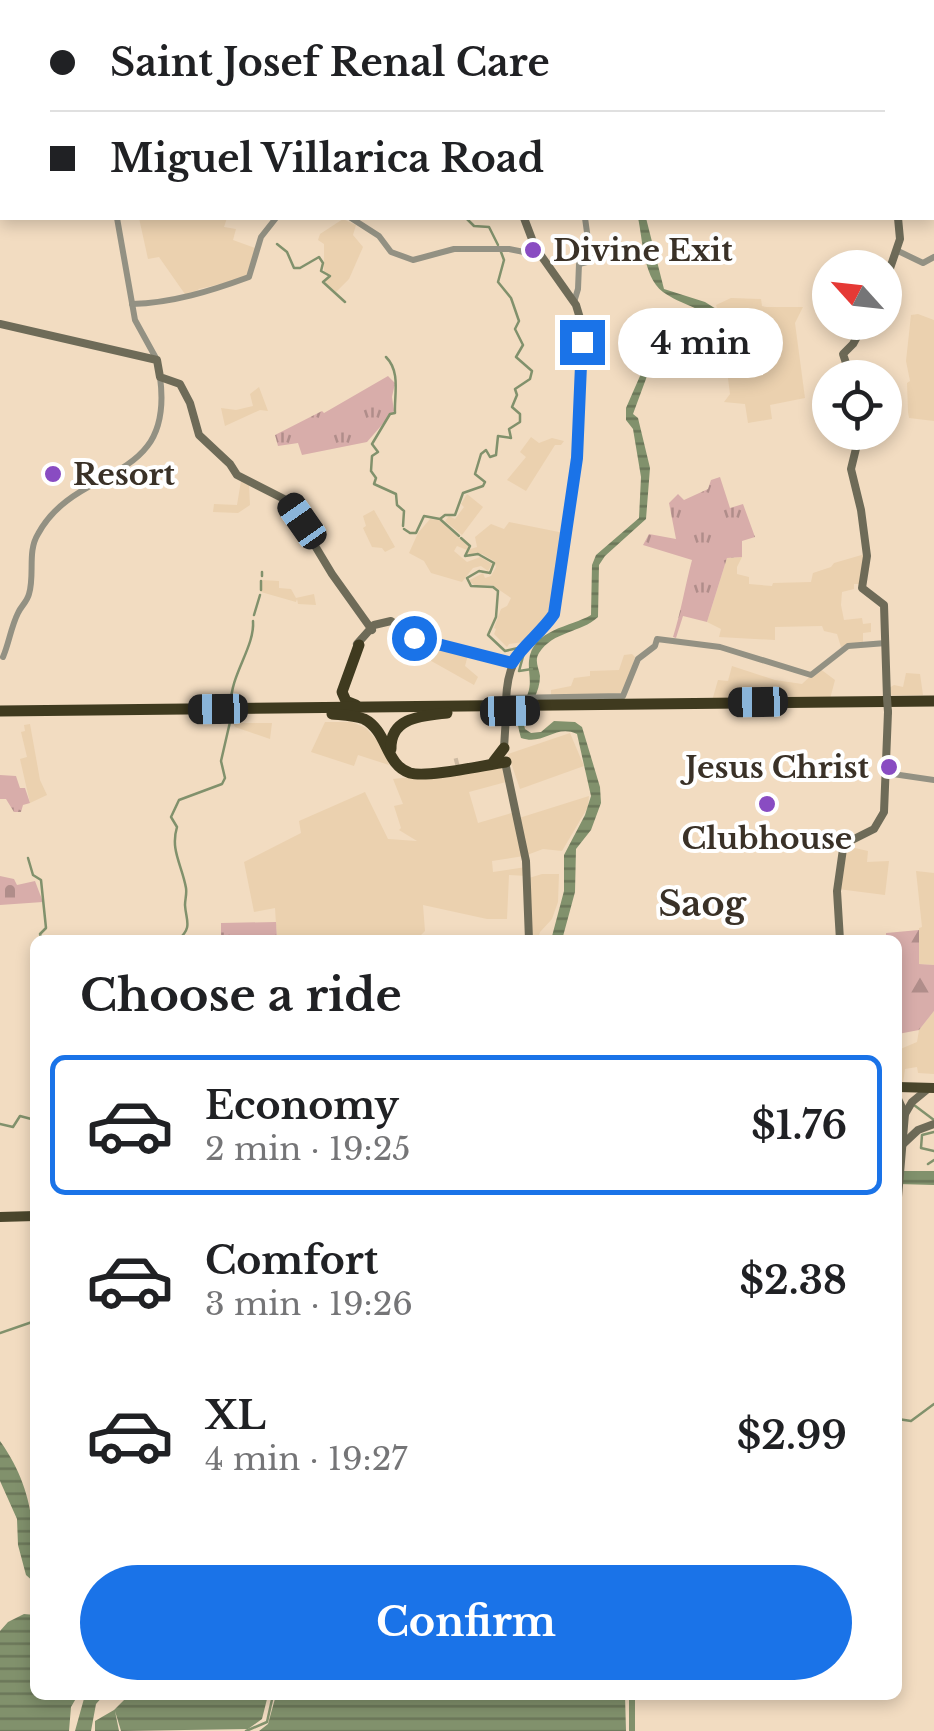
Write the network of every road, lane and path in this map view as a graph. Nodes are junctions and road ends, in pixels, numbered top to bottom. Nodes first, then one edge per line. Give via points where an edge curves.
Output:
1 (117, 220) edge
2 (274, 220) edge
3 (354, 220) edge
4 (525, 220) edge
5 (586, 220) edge
6 (898, 220) edge
7 (534, 247) junction
8 (896, 250) edge
9 (902, 253) edge
10 (934, 257) edge
11 (574, 302) junction
12 (132, 304) junction
13 (0, 324) edge
14 (856, 340) edge
15 (157, 360) junction
16 (845, 360) edge
17 (160, 377) junction
18 (856, 450) edge
19 (372, 627) junction
20 (886, 643) junction
21 (358, 644) junction
22 (517, 655) junction
23 (2, 660) edge
24 (502, 660) junction
25 (508, 673) junction
26 (717, 696) dead end
27 (826, 696) dead end
28 (887, 698) junction
29 (934, 701) edge
30 (854, 702) junction
31 (698, 704) junction
32 (510, 705) junction
33 (536, 705) junction
34 (370, 707) junction
35 (310, 708) junction
36 (461, 712) junction
37 (0, 713) edge
38 (328, 713) junction
39 (502, 757) junction
40 (886, 774) junction
41 (934, 780) edge
42 (529, 935) edge
43 (840, 935) edge
44 (902, 1088) edge
45 (931, 1088) edge
46 (902, 1107) edge
47 (905, 1114) junction
48 (934, 1124) edge
49 (902, 1145) joint
50 (0, 1218) edge
51 (30, 1218) edge

1 - 12 street
2 - 12 street via 261,237 249,277 183,300
3 - 7 street via 388,250 413,260 454,249
4 - 7 main road
5 - 11 street via 591,262 579,264
6 - 8 main road
7 - 11 main road
9 - 10 street via 924,263
11 - 22 main road via 582,325 577,458 556,602 550,620
12 - 15 street
13 - 15 main road
14 - 16 main road
15 - 17 main road
17 - 19 main road via 178,382 199,435 238,476 288,502
17 - 23 street via 160,427 146,448 66,502 37,534 30,591
18 - 20 main road via 851,468 866,547 862,588 882,602
19 - 21 main road
19 - 24 main road via 391,622 420,641
20 - 28 main road
20 - 33 street via 844,648 810,675 720,648 657,639 638,660 623,696
21 - 34 highway via 342,694 348,703
21 - 35 highway via 335,700
22 - 24 main road
22 - 25 main road
24 - 25 main road
25 - 32 main road
26 - 31 highway
27 - 30 highway
28 - 29 main road
28 - 40 main road, bridge
29 - 30 highway
29 - 33 highway
30 - 31 highway
31 - 33 highway
32 - 33 highway
32 - 34 highway
32 - 36 highway
32 - 39 main road
34 - 35 highway
35 - 37 highway
36 - 38 highway
36 - 39 highway via 396,728 390,741 394,758 412,770
37 - 38 highway
38 - 39 highway via 370,723 396,764 411,773
39 - 42 main road via 526,861
40 - 41 street
40 - 43 main road via 879,823 844,849
44 - 45 highway
45 - 47 main road
46 - 47 main road
47 - 49 main road
48 - 49 main road
50 - 51 highway

